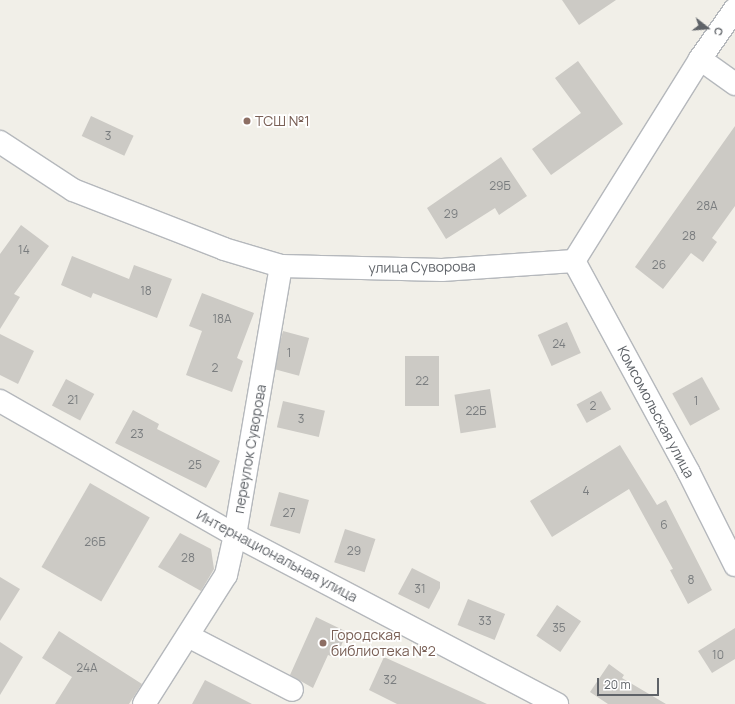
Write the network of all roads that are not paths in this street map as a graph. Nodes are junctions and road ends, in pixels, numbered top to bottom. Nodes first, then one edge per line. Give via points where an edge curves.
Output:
1 (735, 9) edge
2 (700, 59) junction
3 (735, 84) edge
4 (0, 142) edge
5 (574, 261) junction
6 (280, 266) junction
7 (0, 401) edge
8 (235, 535) junction
9 (735, 565) edge
10 (188, 636) junction
11 (292, 690) dead end
12 (144, 704) edge
13 (557, 704) edge

1 - 2 street
2 - 3 street
2 - 5 street
4 - 6 street, улица Суворова via 73,190 224,248
5 - 6 street, улица Суворова via 442,270
5 - 9 street, Комсомольская улица via 689,473
6 - 8 street, переулок Суворова
7 - 8 street, Интернациональная улица
8 - 10 street, переулок Суворова via 226,575
8 - 13 street, Интернациональная улица
10 - 11 street
10 - 12 street, переулок Суворова

